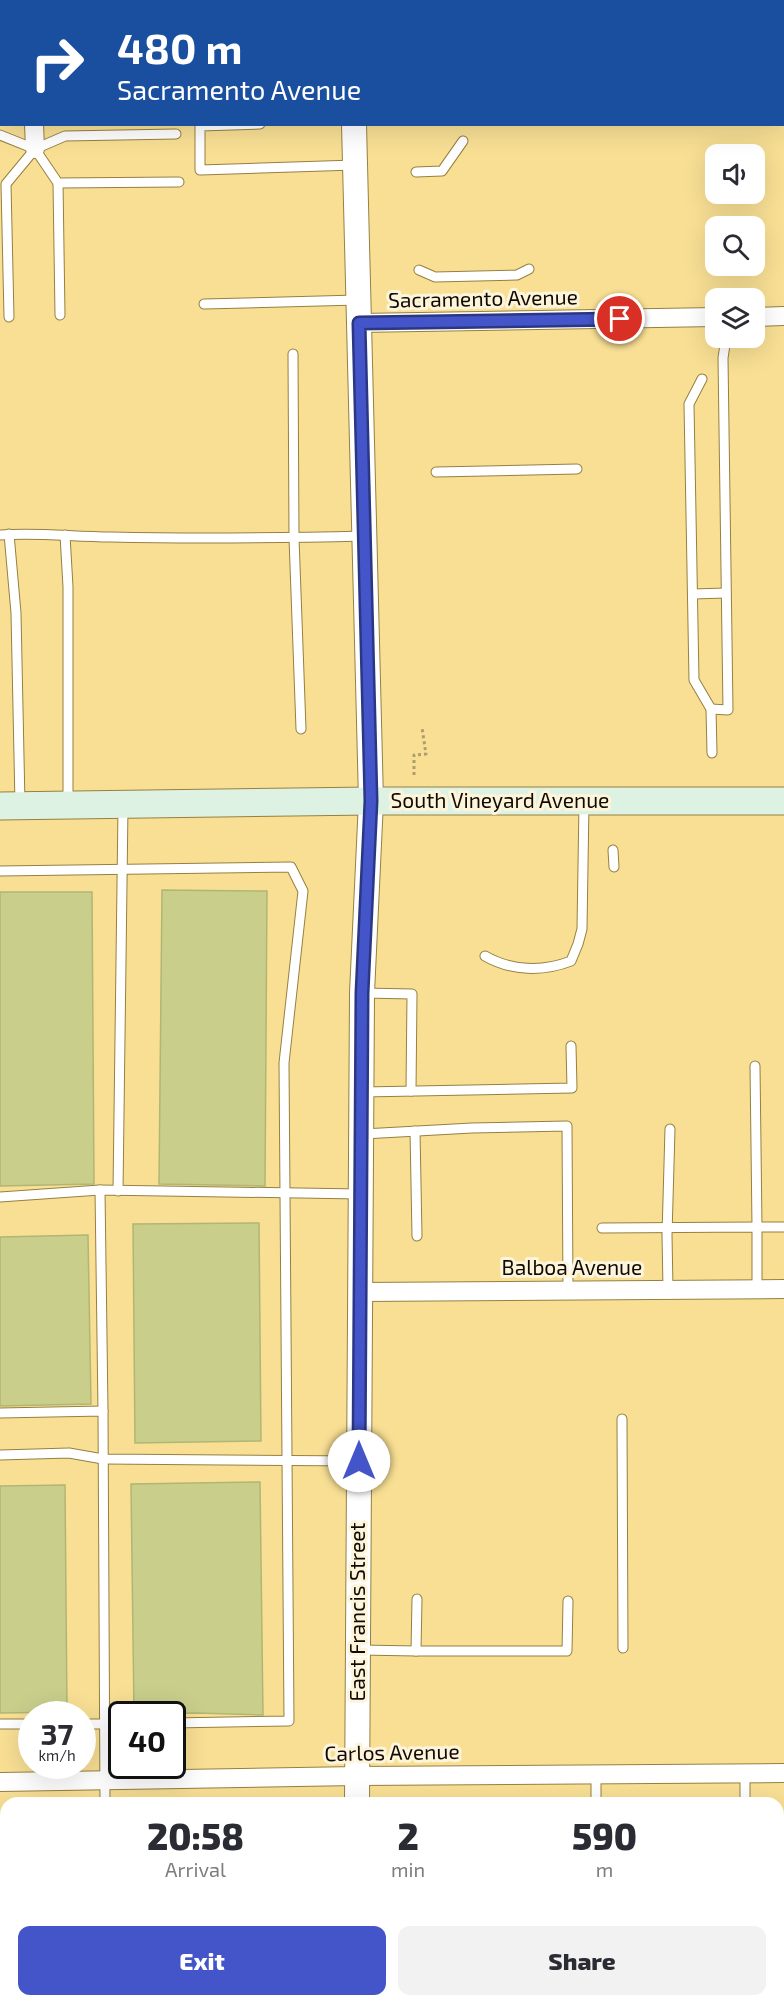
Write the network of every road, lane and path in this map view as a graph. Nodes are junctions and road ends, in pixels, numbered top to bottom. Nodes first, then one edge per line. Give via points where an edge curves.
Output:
1 (34, 126) edge
2 (200, 126) edge
3 (354, 126) edge
4 (176, 134) dead end
5 (0, 135) edge
6 (463, 141) dead end
7 (35, 149) junction
8 (356, 165) junction
9 (416, 172) dead end
10 (179, 182) dead end
11 (58, 183) junction
12 (3, 184) edge
13 (529, 268) dead end
14 (419, 270) dead end
15 (204, 304) dead end
16 (359, 312) junction
17 (60, 315) dead end
18 (784, 316) edge
19 (9, 317) dead end
20 (705, 317) edge
21 (765, 317) edge
22 (724, 348) edge
23 (293, 354) dead end
24 (702, 379) dead end
25 (577, 469) dead end
26 (436, 472) dead end
27 (4, 535) edge
28 (65, 535) junction
29 (364, 536) junction
30 (294, 538) junction
31 (726, 593) junction
32 (693, 594) junction
33 (711, 710) junction
34 (422, 728) dead end
35 (301, 729) dead end
36 (712, 753) dead end
37 (414, 775) dead end
38 (371, 801) junction
39 (584, 801) junction
40 (784, 801) edge
41 (123, 804) junction
42 (68, 805) junction
43 (10, 806) edge
44 (613, 850) dead end
45 (614, 867) dead end
46 (123, 870) junction
47 (0, 872) edge
48 (485, 956) dead end
49 (362, 993) junction
50 (571, 1046) dead end
51 (755, 1066) dead end
52 (411, 1091) junction
53 (361, 1092) junction
54 (670, 1129) dead end
55 (415, 1131) junction
56 (361, 1134) junction
57 (100, 1190) junction
58 (118, 1191) junction
59 (360, 1194) junction
60 (286, 1195) junction
61 (0, 1197) edge
62 (668, 1227) junction
63 (757, 1227) junction
64 (784, 1227) edge
65 (602, 1228) dead end
66 (417, 1236) dead end
67 (757, 1289) junction
68 (784, 1289) edge
69 (568, 1290) junction
70 (668, 1290) junction
71 (360, 1292) junction
72 (103, 1411) junction
73 (0, 1413) edge
74 (622, 1419) dead end
75 (0, 1455) edge
76 (103, 1460) junction
77 (288, 1460) junction
78 (359, 1461) junction
79 (417, 1599) dead end
80 (568, 1601) dead end
81 (623, 1648) dead end
82 (357, 1650) junction
83 (416, 1651) junction
84 (186, 1723) edge
85 (0, 1724) edge
86 (18, 1724) edge
87 (96, 1724) edge
88 (105, 1724) junction
89 (784, 1773) edge
90 (596, 1774) junction
91 (745, 1774) junction
92 (357, 1776) junction
93 (105, 1780) junction
94 (0, 1782) edge
95 (105, 1797) edge
96 (357, 1797) edge
97 (596, 1797) edge
98 (746, 1797) edge

1 - 7 street
2 - 8 lane via 200,170
3 - 8 street, East Francis Street
4 - 7 lane via 65,135
5 - 7 lane
6 - 9 lane via 442,171
7 - 11 lane
7 - 12 lane
8 - 16 street, East Francis Street
10 - 11 lane
11 - 17 lane
12 - 19 lane
13 - 14 lane via 517,275 435,277
15 - 16 lane
16 - 20 street, Sacramento Avenue
16 - 29 street, East Francis Street
18 - 21 street
22 - 31 lane
23 - 30 lane
24 - 32 lane via 689,404
25 - 26 lane
27 - 28 lane
27 - 43 lane via 16,614
28 - 30 lane
28 - 42 lane
29 - 30 lane
29 - 38 street, East Francis Street
30 - 35 lane
31 - 32 lane
31 - 33 lane via 728,710
32 - 33 lane via 694,680
33 - 36 lane
34 - 37 path via 426,754 414,755
38 - 39 main road, South Vineyard Avenue
38 - 41 main road, South Vineyard Avenue
38 - 49 street, East Francis Street
39 - 40 main road, South Vineyard Avenue
39 - 48 lane via 582,929 571,961 557,967 525,968
41 - 42 main road, South Vineyard Avenue
41 - 46 lane
42 - 43 main road, South Vineyard Avenue
44 - 45 lane
46 - 47 lane
46 - 58 lane
46 - 60 lane via 291,867 303,891 284,1063
49 - 52 lane via 412,994
49 - 53 street, East Francis Street
50 - 52 lane via 572,1088
51 - 63 lane
52 - 53 lane
53 - 56 street, East Francis Street
54 - 62 lane
55 - 56 lane
55 - 66 lane
55 - 69 lane via 567,1126
56 - 59 street, East Francis Street
57 - 58 lane
57 - 61 lane
57 - 72 lane
58 - 60 lane
59 - 60 lane
59 - 71 street, East Francis Street
60 - 77 lane
62 - 63 lane
62 - 65 lane
62 - 70 lane
63 - 64 lane
63 - 67 lane
67 - 68 street, Balboa Avenue
67 - 70 street, Balboa Avenue
69 - 70 street, Balboa Avenue
69 - 71 street, Balboa Avenue
71 - 78 street, East Francis Street
72 - 73 lane
72 - 76 lane
74 - 81 lane
75 - 76 lane via 69,1453
76 - 77 lane
76 - 88 lane
77 - 78 lane
77 - 84 lane via 289,1721
78 - 82 street, East Francis Street
79 - 83 lane
80 - 83 lane via 567,1651
82 - 83 lane
82 - 92 street, East Francis Street
85 - 86 lane
87 - 88 lane
88 - 93 lane
89 - 91 street, Carlos Avenue
90 - 91 street, Carlos Avenue
90 - 92 street, Carlos Avenue
90 - 97 lane
91 - 98 lane
92 - 93 street, Carlos Avenue
92 - 96 street, East Francis Street
93 - 94 street, Carlos Avenue
93 - 95 lane

